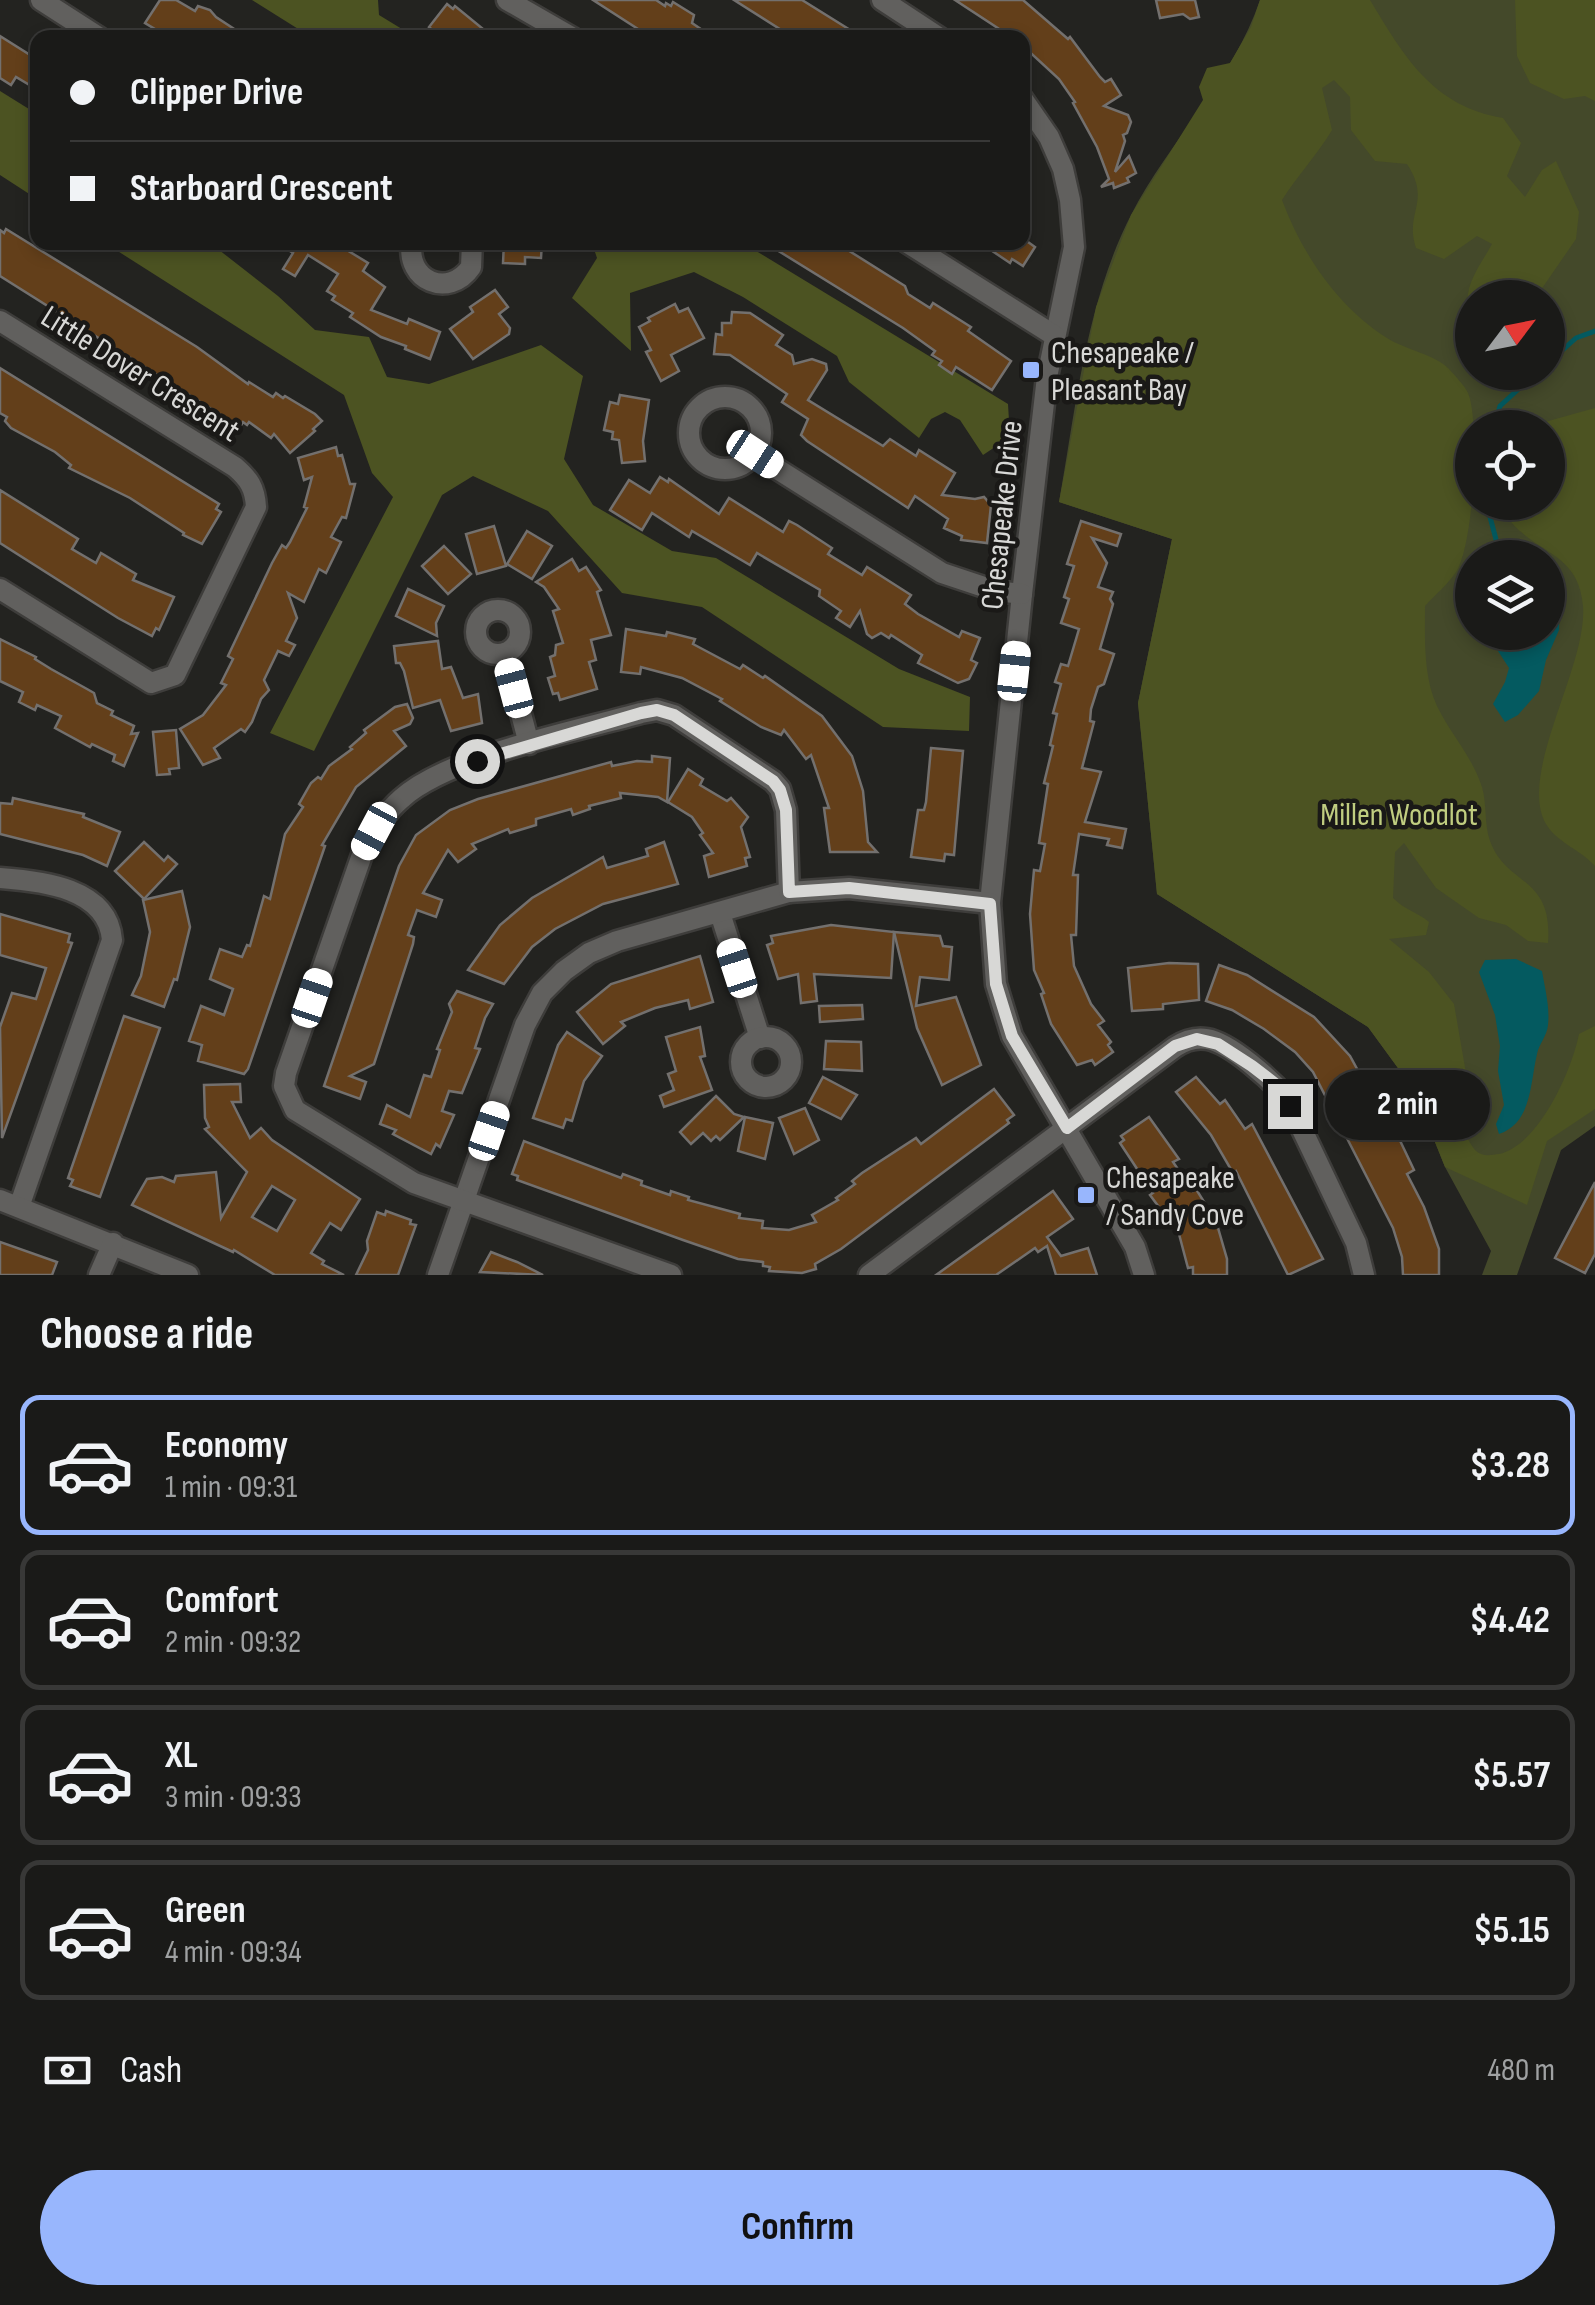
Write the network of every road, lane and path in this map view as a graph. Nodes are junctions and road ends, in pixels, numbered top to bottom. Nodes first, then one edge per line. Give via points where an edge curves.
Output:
1 (40, 0) edge
2 (507, 0) edge
3 (882, 0) edge
4 (87, 30) edge
5 (560, 30) edge
6 (928, 30) edge
7 (1030, 110) edge
8 (411, 250) edge
9 (472, 250) edge
10 (919, 250) edge
11 (0, 321) edge
12 (1055, 336) junction
13 (755, 454) dead end
14 (0, 589) edge
15 (1022, 594) junction
16 (504, 653) dead end
17 (528, 744) junction
18 (0, 878) edge
19 (789, 892) junction
20 (990, 904) junction
21 (720, 913) junction
22 (760, 1038) dead end
23 (1067, 1128) junction
24 (465, 1202) junction
25 (9, 1203) edge
26 (113, 1243) junction
27 (100, 1275) edge
28 (188, 1275) edge
29 (438, 1275) edge
30 (671, 1275) edge
31 (869, 1275) edge
32 (1144, 1275) edge
33 (1364, 1275) edge

1 - 4 street
2 - 5 street
3 - 6 street
7 - 12 street, Chesapeake Drive via 1049,137 1070,200 1074,247
8 - 9 street via 414,268 444,285 471,267
10 - 12 street
11 - 14 street, Little Dover Crescent via 235,467 255,491 256,507 175,675 164,681 151,684
12 - 15 street, Chesapeake Drive
13 - 15 street via 942,573
15 - 20 street, Chesapeake Drive
16 - 17 street
17 - 19 street via 657,710 674,715 780,790
17 - 24 street via 435,776 386,815 364,849 284,1086 294,1110 414,1183
18 - 25 street via 51,884 82,896 104,914 112,940
19 - 20 street via 849,888
19 - 21 street
20 - 23 street, Chesapeake Drive via 996,984 1012,1036
21 - 22 street
21 - 24 street via 589,953 542,993
23 - 31 street
23 - 32 street, Chesapeake Drive via 1135,1246
23 - 33 street via 1186,1040 1218,1044 1287,1098 1356,1243
24 - 29 street
24 - 30 street
25 - 26 street
26 - 27 street
26 - 28 street

